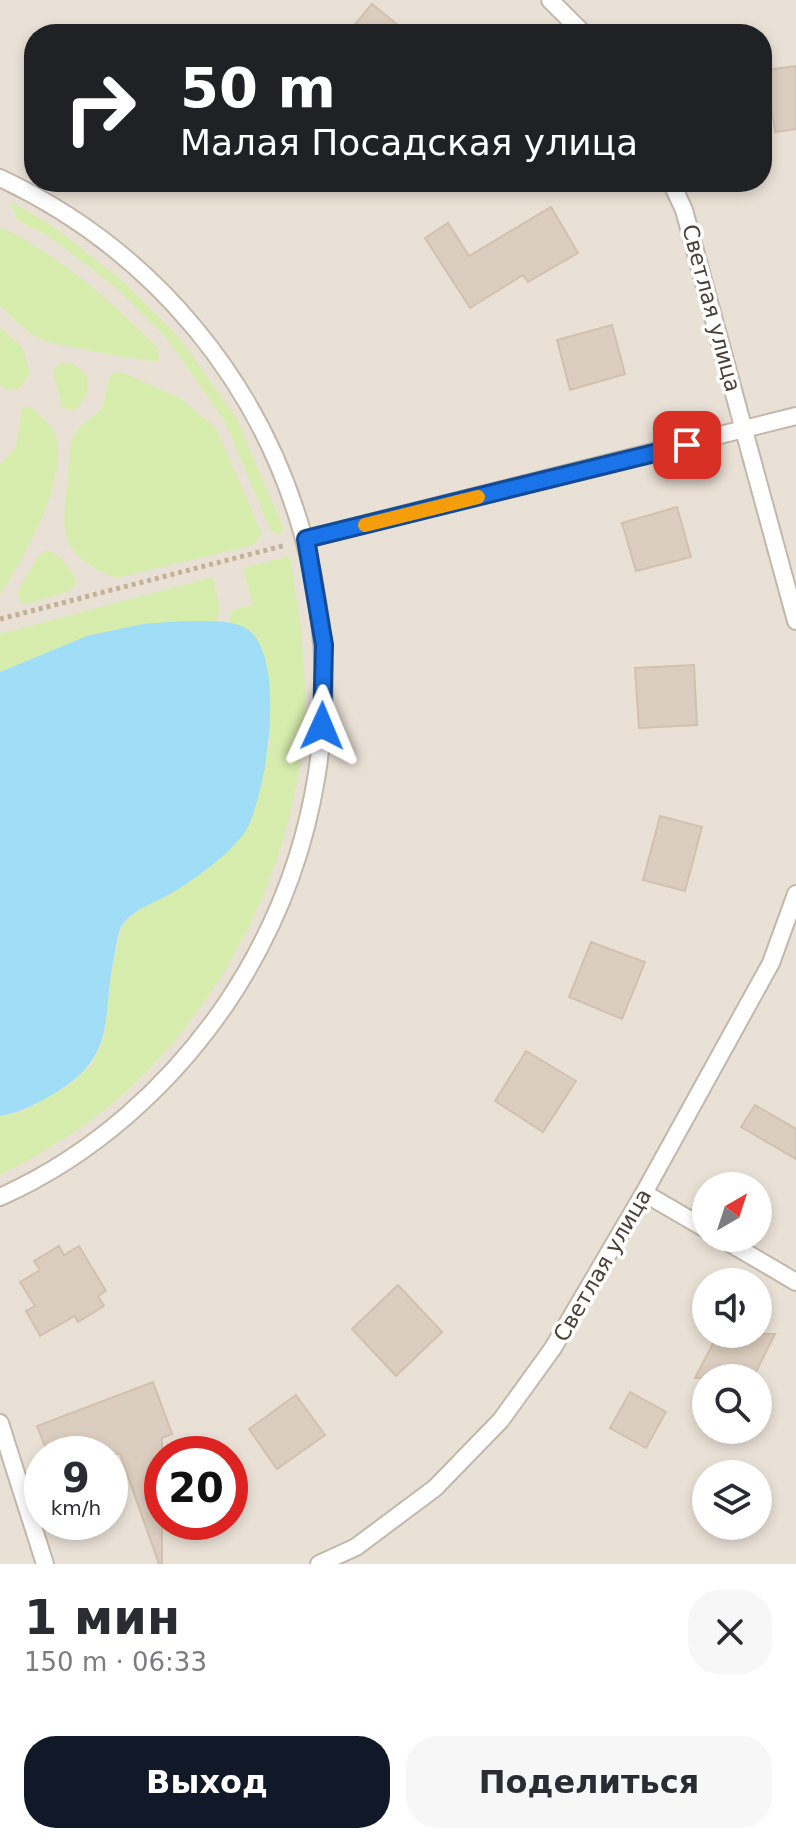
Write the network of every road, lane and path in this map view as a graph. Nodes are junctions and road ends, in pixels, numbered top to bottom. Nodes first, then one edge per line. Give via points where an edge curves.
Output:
1 (550, 0) edge
2 (574, 24) edge
3 (0, 178) edge
4 (24, 189) edge
5 (30, 192) edge
6 (676, 192) edge
7 (796, 416) edge
8 (745, 430) junction
9 (306, 539) junction
10 (0, 619) edge
11 (796, 621) edge
12 (796, 894) edge
13 (644, 1193) junction
14 (0, 1197) edge
15 (692, 1221) edge
16 (745, 1252) edge
17 (796, 1282) edge
18 (0, 1423) edge
19 (45, 1564) edge
20 (319, 1564) edge

1 - 2 lane
3 - 4 lane
5 - 9 lane via 137,266 211,346 267,438
6 - 8 lane, Светлая улица
7 - 8 lane
8 - 9 lane
8 - 11 lane, Светлая улица
9 - 10 path
9 - 14 lane via 324,645 322,753 299,859 257,958 196,1047 120,1123 31,1183
12 - 13 lane, Светлая улица via 771,963
13 - 15 lane
13 - 20 lane, Светлая улица via 553,1348 501,1420 435,1488 356,1547
16 - 17 lane
18 - 19 lane

